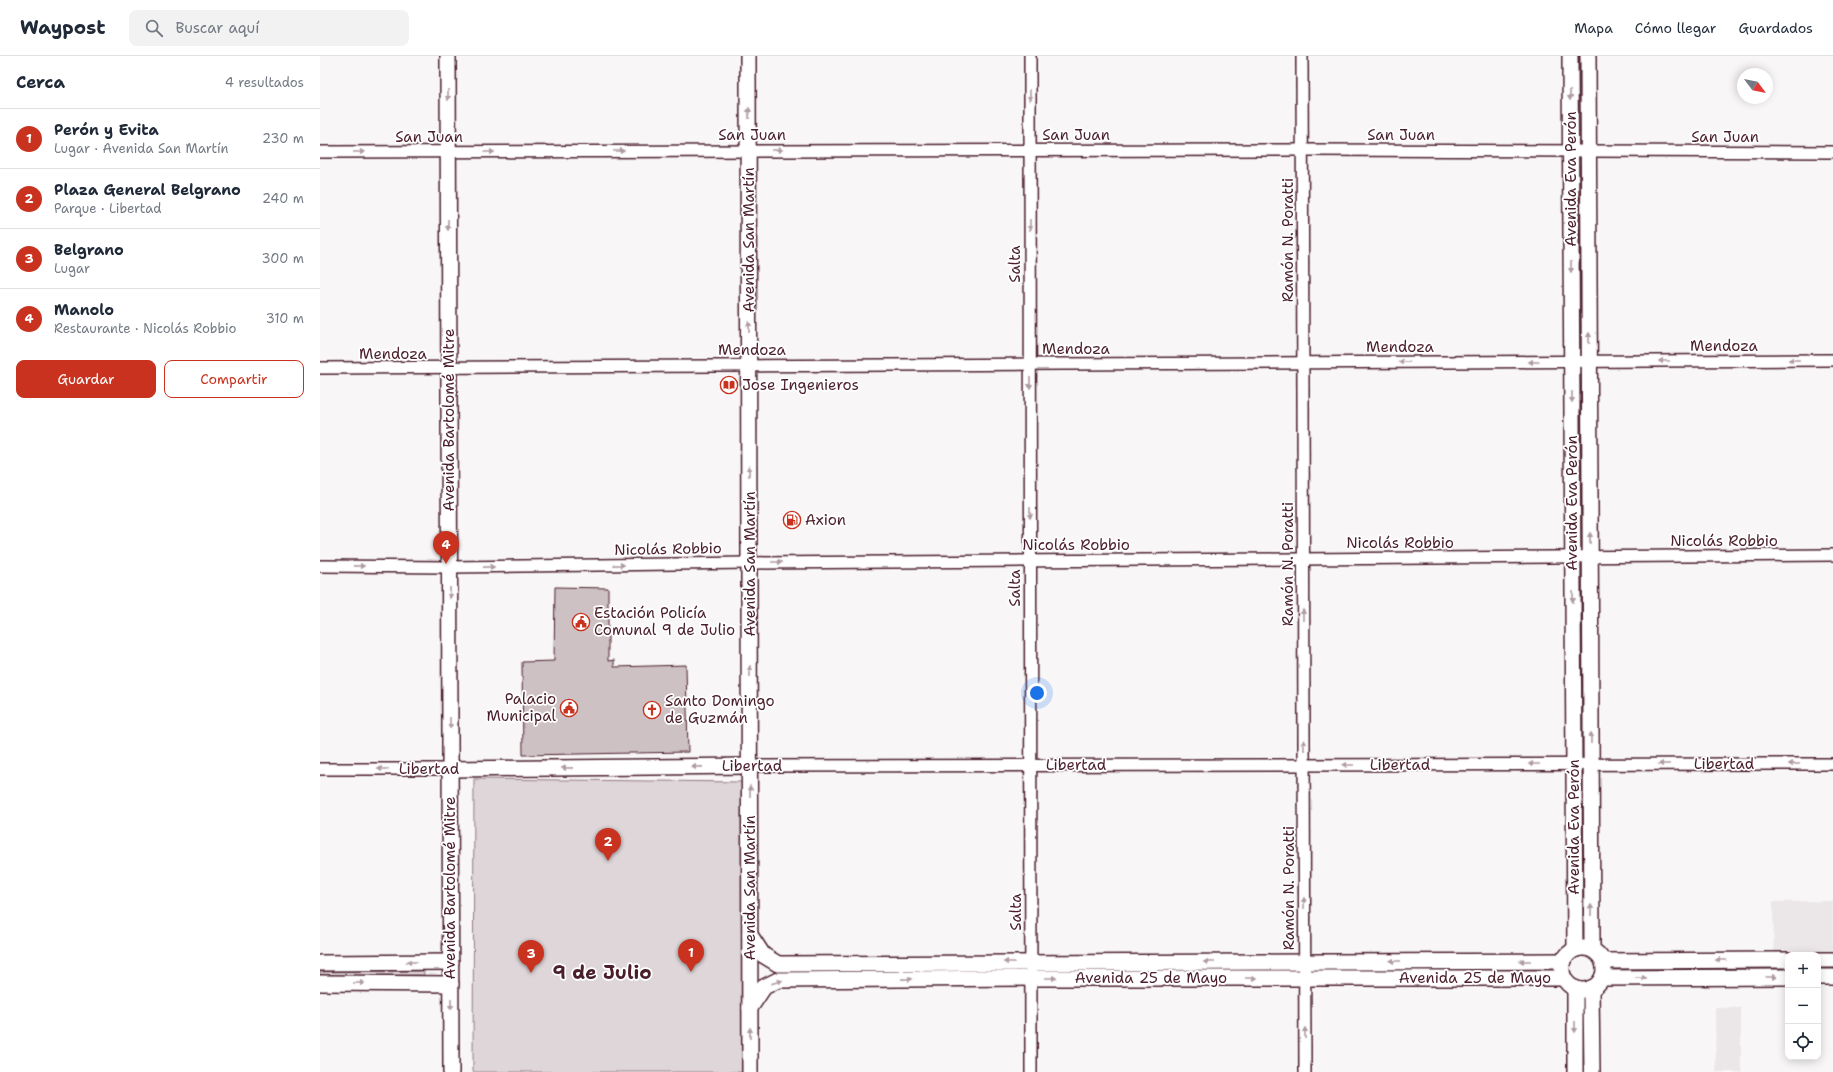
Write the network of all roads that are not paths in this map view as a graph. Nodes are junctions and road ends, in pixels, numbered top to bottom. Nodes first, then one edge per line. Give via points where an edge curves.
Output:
1 (448, 56) edge
2 (748, 56) edge
3 (1030, 56) edge
4 (1302, 56) edge
5 (1570, 56) edge
6 (1588, 56) edge
7 (749, 150) junction
8 (1303, 150) junction
9 (1030, 151) junction
10 (320, 152) edge
11 (448, 152) junction
12 (1571, 152) junction
13 (1588, 152) junction
14 (1833, 152) edge
15 (1833, 360) edge
16 (1572, 361) junction
17 (1589, 361) junction
18 (1303, 362) junction
19 (1030, 364) junction
20 (749, 365) junction
21 (320, 368) edge
22 (449, 369) junction
23 (1833, 556) edge
24 (1573, 557) junction
25 (1590, 557) junction
26 (1303, 559) junction
27 (1030, 561) junction
28 (750, 563) junction
29 (320, 566) edge
30 (450, 567) junction
31 (1574, 764) junction
32 (1591, 764) junction
33 (1833, 764) edge
34 (1304, 765) junction
35 (750, 766) junction
36 (1031, 766) junction
37 (320, 769) edge
38 (450, 770) junction
39 (750, 935) junction
40 (1575, 949) junction
41 (1592, 949) junction
42 (1785, 960) edge
43 (1821, 960) edge
44 (1833, 960) edge
45 (1304, 961) junction
46 (1564, 961) junction
47 (1603, 961) junction
48 (451, 962) junction
49 (1031, 962) junction
50 (320, 963) edge
51 (1785, 977) edge
52 (1821, 977) edge
53 (1833, 977) edge
54 (1031, 978) junction
55 (1304, 978) junction
56 (1602, 978) junction
57 (320, 983) edge
58 (1569, 983) junction
59 (451, 984) junction
60 (1592, 988) junction
61 (750, 1008) junction
62 (451, 1072) edge
63 (750, 1072) edge
64 (1031, 1072) edge
65 (1305, 1072) edge
66 (1575, 1072) edge
67 (1592, 1072) edge

1 -> 11 main road, Avenida Bartolomé Mitre
7 -> 2 main road, Avenida San Martín
3 -> 9 street, Salta
4 - 8 street, Ramón N. Poratti
5 -> 12 main road, Avenida Eva Perón
6 - 13 main road, Avenida Eva Perón
7 -> 9 street, San Juan
11 -> 7 street, San Juan
20 -> 7 main road, Avenida San Martín
8 - 9 street, San Juan
8 - 12 street, San Juan
8 - 18 street, Ramón N. Poratti
9 -> 19 street, Salta
10 -> 11 street, San Juan
11 -> 22 main road, Avenida Bartolomé Mitre
12 - 13 street, San Juan
12 -> 16 main road, Avenida Eva Perón
13 - 14 street, San Juan
17 -> 13 main road, Avenida Eva Perón
15 -> 17 street, Mendoza
16 - 17 street, Mendoza
16 -> 18 street, Mendoza
16 -> 24 main road, Avenida Eva Perón
25 -> 17 main road, Avenida Eva Perón
18 - 19 street, Mendoza
18 - 26 street, Ramón N. Poratti
19 - 20 street, Mendoza
19 -> 27 street, Salta
20 - 22 street, Mendoza
28 -> 20 main road, Avenida San Martín
21 - 22 street, Mendoza
22 - 30 main road, Avenida Bartolomé Mitre
23 - 25 street, Nicolás Robbio
24 - 25 street, Nicolás Robbio
24 - 26 street, Nicolás Robbio
24 -> 31 main road, Avenida Eva Perón
32 -> 25 main road, Avenida Eva Perón
26 - 27 street, Nicolás Robbio
34 -> 26 street, Ramón N. Poratti
28 -> 27 street, Nicolás Robbio
27 - 36 street, Salta
30 -> 28 street, Nicolás Robbio
35 -> 28 main road, Avenida San Martín
29 -> 30 street, Nicolás Robbio
30 -> 38 main road, Avenida Bartolomé Mitre
31 - 32 street, Libertad
31 -> 34 street, Libertad
31 - 40 main road, Avenida Eva Perón
33 -> 32 street, Libertad
41 -> 32 main road, Avenida Eva Perón
34 - 36 street, Libertad
45 -> 34 street, Ramón N. Poratti
35 - 36 street, Libertad
35 -> 38 main road, Libertad
39 -> 35 main road, Avenida San Martín
36 - 49 street, Salta
38 -> 37 street, Libertad
38 - 48 main road, Avenida Bartolomé Mitre
49 -> 39 main road, Avenida 25 de Mayo via 778,964 763,955
39 - 61 main road, Avenida San Martín
40 - 41 main road
40 - 46 main road
41 - 47 main road
42 -> 47 main road
43 - 44 main road
46 -> 45 main road, Avenida 25 de Mayo
45 -> 49 main road, Avenida 25 de Mayo
45 - 55 street, Ramón N. Poratti
46 - 58 main road via 1562,972
47 - 56 main road
48 -> 50 main road
48 - 59 main road, Avenida Bartolomé Mitre
49 - 54 street, Salta
56 -> 51 main road
52 - 53 main road
54 -> 55 main road, Avenida 25 de Mayo
61 -> 54 main road, Avenida 25 de Mayo via 764,987 778,980
54 - 64 street, Salta
55 - 58 main road, Avenida 25 de Mayo
65 -> 55 street, Ramón N. Poratti
56 - 60 main road
57 -> 59 main road
58 - 60 main road via 1580,990
58 -> 66 main road
59 -> 62 main road, Avenida Bartolomé Mitre
60 - 67 main road
63 -> 61 main road, Avenida San Martín

